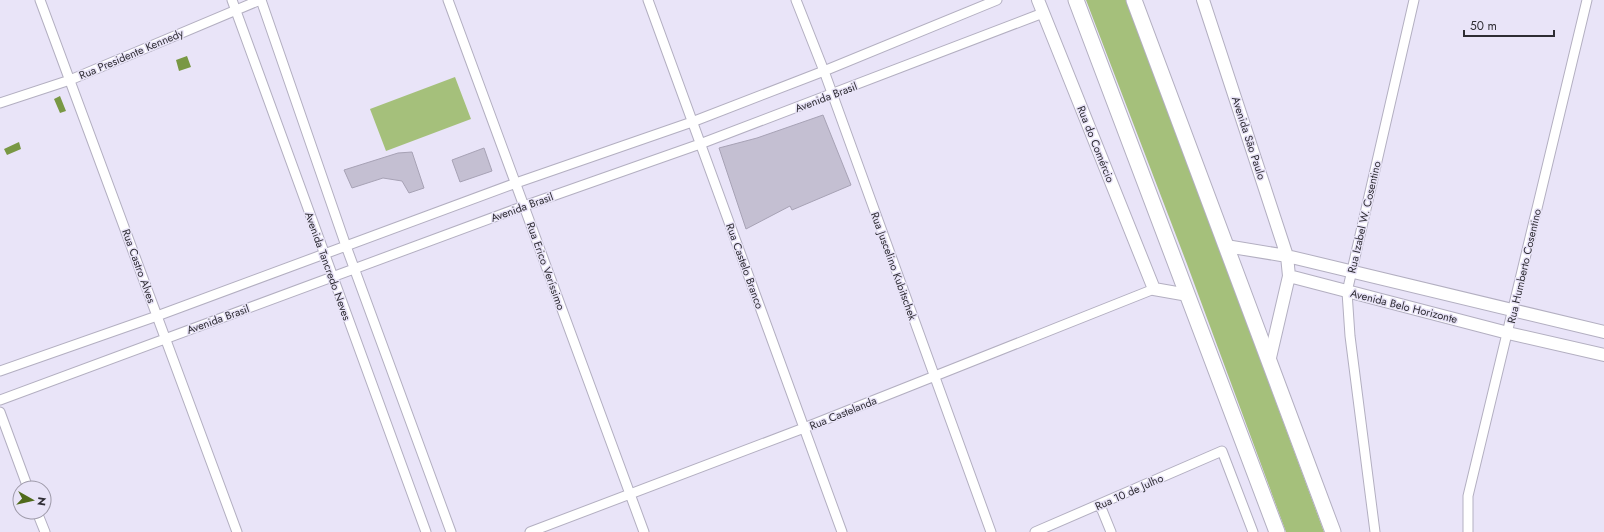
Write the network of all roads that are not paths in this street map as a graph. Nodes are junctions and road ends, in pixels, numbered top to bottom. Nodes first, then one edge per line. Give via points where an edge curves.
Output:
1 (40, 0) edge
2 (232, 0) edge
3 (260, 0) edge
4 (448, 0) edge
5 (648, 0) edge
6 (796, 0) edge
7 (997, 0) edge
8 (1038, 0) edge
9 (1076, 0) edge
10 (1134, 0) edge
11 (1203, 0) edge
12 (1414, 0) edge
13 (1587, 0) edge
14 (236, 10) junction
15 (1043, 13) junction
16 (824, 72) junction
17 (70, 80) junction
18 (832, 95) junction
19 (0, 103) edge
20 (692, 122) junction
21 (700, 144) junction
22 (516, 183) junction
23 (524, 206) junction
24 (346, 246) junction
25 (1226, 246) junction
26 (324, 254) junction
27 (1287, 256) junction
28 (354, 269) junction
29 (1351, 272) junction
30 (1289, 276) junction
31 (332, 277) junction
32 (1154, 289) junction
33 (1347, 292) junction
34 (1188, 295) junction
35 (1513, 311) junction
36 (157, 316) junction
37 (1604, 332) edge
38 (1508, 333) junction
39 (166, 339) junction
40 (1604, 355) edge
41 (1269, 362) junction
42 (0, 371) edge
43 (934, 377) junction
44 (0, 400) edge
45 (0, 412) edge
46 (804, 428) junction
47 (25, 480) edge
48 (630, 493) junction
49 (1100, 504) junction
50 (40, 520) edge
51 (45, 532) edge
52 (237, 532) edge
53 (426, 532) edge
54 (451, 532) edge
55 (530, 532) edge
56 (644, 532) edge
57 (842, 532) edge
58 (990, 532) edge
59 (1035, 532) edge
60 (1111, 532) edge
61 (1253, 532) edge
62 (1277, 532) edge
63 (1333, 532) edge
64 (1375, 532) edge
65 (1468, 532) edge

1 - 17 street, Rua Castro Alves
2 - 14 street, Avenida Tancredo Neves
3 - 14 street, Rua Presidente Kennedy
3 - 24 street
4 - 22 street, Rua Erico Veríssimo
5 - 20 street, Rua Castelo Branco
6 - 16 street, Rua Juscelino Kubitschek
7 - 16 street
8 - 15 street, Rua do Comércio
9 - 34 highway
10 - 25 highway
11 - 27 street, Avenida São Paulo
12 - 29 street, Rua Izabel W. Cosentino
13 - 35 street, Rua Humberto Cosentino
14 - 17 street, Rua Presidente Kennedy
14 - 26 street, Avenida Tancredo Neves
15 - 18 street, Avenida Brasil
15 - 32 street, Rua do Comércio
16 - 18 street, Rua Juscelino Kubitschek
16 - 20 street
17 - 19 street, Rua Presidente Kennedy
17 - 36 street, Rua Castro Alves
18 - 21 street, Avenida Brasil
18 - 43 street, Rua Juscelino Kubitschek
20 - 21 street, Rua Castelo Branco
20 - 22 street
21 - 23 street, Avenida Brasil
21 - 46 street, Rua Castelo Branco
22 - 23 street, Rua Erico Veríssimo
22 - 24 street
23 - 28 street, Avenida Brasil
23 - 48 street, Rua Erico Veríssimo
24 - 26 street
24 - 28 street
25 - 27 street, Avenida Belo Horizonte
25 - 41 highway
26 - 31 street, Avenida Tancredo Neves
26 - 36 street
27 - 29 street, Avenida Belo Horizonte
27 - 30 street, Avenida São Paulo
28 - 31 street, Avenida Brasil
28 - 54 street
29 - 33 street, Rua Izabel W. Cosentino
29 - 35 street, Avenida Belo Horizonte
30 - 33 street, Avenida Belo Horizonte
30 - 41 street
31 - 39 street, Avenida Brasil
31 - 53 street, Avenida Tancredo Neves
32 - 34 street
32 - 43 street, Rua Castelanda
33 - 38 street, Avenida Belo Horizonte
33 - 64 street, Rua Izabel W. Cosentino via 1350,336
34 - 62 highway
35 - 37 street, Avenida Belo Horizonte
35 - 38 street, Rua Humberto Cosentino
36 - 39 street, Rua Castro Alves
36 - 42 street
38 - 40 street, Avenida Belo Horizonte
38 - 65 street, Rua Humberto Cosentino via 1468,496
39 - 44 street, Avenida Brasil
39 - 52 street, Rua Castro Alves
41 - 63 highway
43 - 46 street, Rua Castelanda
43 - 58 street, Rua Juscelino Kubitschek
45 - 47 street
46 - 48 street, Rua Castelanda
46 - 57 street, Rua Castelo Branco
48 - 55 street, Rua Castelanda
48 - 56 street, Rua Erico Veríssimo
49 - 59 street, Rua 10 de Julho
49 - 60 street
49 - 61 street, Rua 10 de Julho via 1222,451
50 - 51 street

